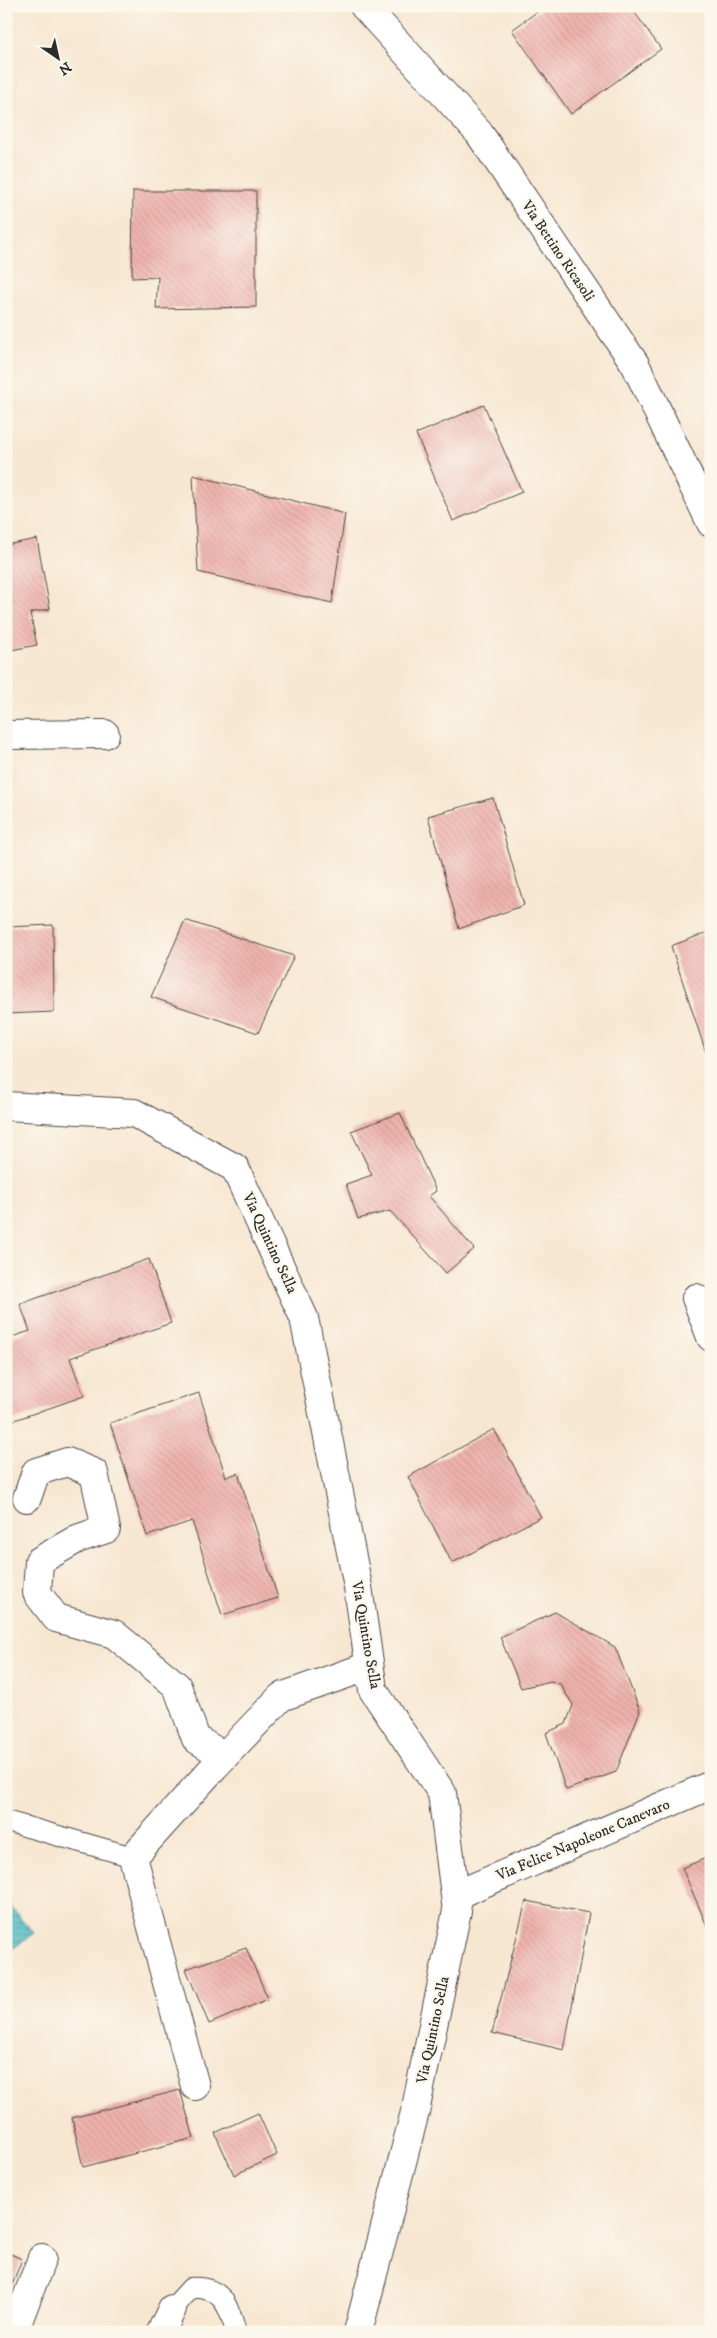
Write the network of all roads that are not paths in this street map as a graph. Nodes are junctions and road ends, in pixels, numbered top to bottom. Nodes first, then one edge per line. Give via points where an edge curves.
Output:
1 (364, 6) edge
2 (711, 523) edge
3 (105, 734) dead end
4 (6, 735) edge
5 (6, 1106) edge
6 (696, 1298) dead end
7 (711, 1337) edge
8 (27, 1498) dead end
9 (369, 1666) junction
10 (224, 1756) junction
11 (711, 1785) edge
12 (6, 1821) edge
13 (133, 1857) junction
14 (456, 1895) junction
15 (195, 2086) dead end
16 (42, 2258) dead end
17 (166, 2320) edge
18 (14, 2332) edge
19 (236, 2332) edge
20 (358, 2332) edge

1 - 2 street, Via Bettino Ricasoli via 479,133 629,356
3 - 4 street
5 - 9 street, Via Quintino Sella via 134,1113 236,1168 304,1318 358,1587
6 - 7 street
8 - 10 street via 36,1472 68,1462 94,1473 106,1529 78,1539 39,1561 37,1593 56,1618 114,1634 178,1686 196,1739
9 - 10 street via 281,1697
9 - 14 street, Via Quintino Sella via 373,1690 442,1793
10 - 13 street
11 - 14 street, Via Felice Napoleone Canevaro
12 - 13 lane
13 - 15 street
14 - 20 street, Via Quintino Sella via 458,1911 415,2112
16 - 18 street
17 - 19 lane via 191,2288 204,2287 218,2295 230,2308

